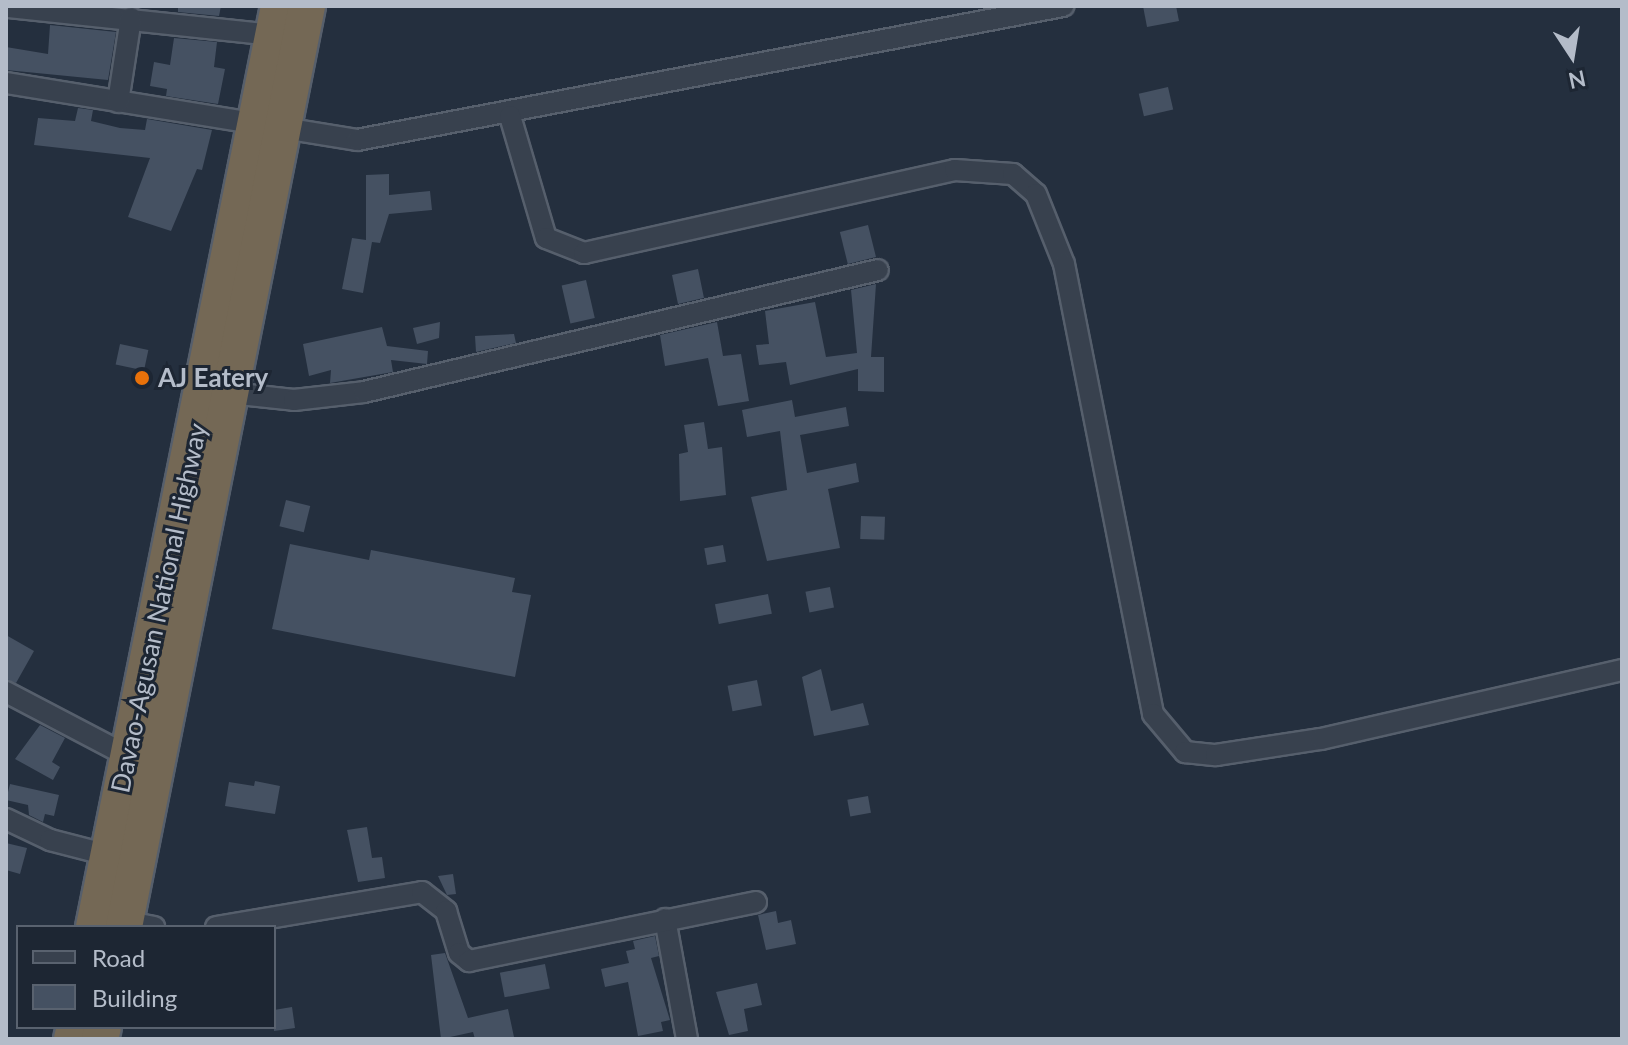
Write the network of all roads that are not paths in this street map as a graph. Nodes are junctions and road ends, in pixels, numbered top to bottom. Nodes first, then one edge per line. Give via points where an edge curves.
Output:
1 (307, 6) edge
2 (1063, 6) edge
3 (7, 7) edge
4 (131, 18) junction
5 (276, 21) edge
6 (6, 83) edge
7 (118, 102) junction
8 (510, 116) junction
9 (268, 128) junction
10 (878, 270) dead end
11 (230, 393) junction
12 (201, 470) junction
13 (1622, 670) edge
14 (6, 692) edge
15 (128, 756) junction
16 (6, 819) edge
17 (108, 855) junction
18 (756, 902) dead end
19 (665, 919) junction
20 (119, 924) edge
21 (228, 925) edge
22 (687, 1039) edge

1 - 9 highway, Davao-Agusan National Highway
2 - 8 street
3 - 4 street
4 - 5 street
4 - 7 street
5 - 9 highway, Davao-Agusan National Highway
6 - 7 street
7 - 9 street
8 - 9 street via 357,140
8 - 13 street via 546,238 564,250 607,250 955,170 1013,174 1036,194 1064,264 1153,714 1168,739 1185,752 1216,755 1308,742
9 - 11 highway, Davao-Agusan National Highway
9 - 12 highway, Davao-Agusan National Highway
10 - 11 street via 364,392 294,400
11 - 12 highway, Davao-Agusan National Highway
12 - 15 highway, Davao-Agusan National Highway
12 - 20 highway, Davao-Agusan National Highway
14 - 15 street
15 - 17 highway, Davao-Agusan National Highway
16 - 17 street via 50,840
17 - 20 highway, Davao-Agusan National Highway
18 - 19 street
19 - 21 street via 469,961 459,953 446,911 422,892
19 - 22 street

